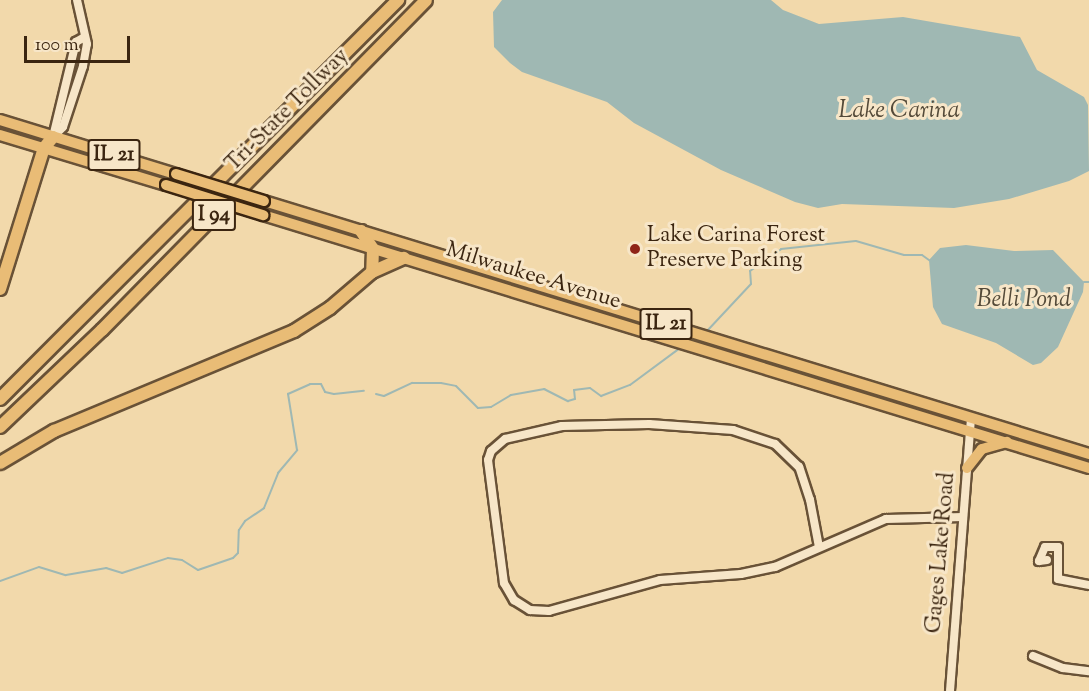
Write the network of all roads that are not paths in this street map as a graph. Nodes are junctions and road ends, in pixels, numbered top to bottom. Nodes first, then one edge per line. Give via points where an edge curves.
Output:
1 (77, 0) edge
2 (398, 0) edge
3 (426, 0) edge
4 (83, 38) junction
5 (0, 120) edge
6 (0, 135) edge
7 (53, 136) junction
8 (44, 148) junction
9 (362, 231) junction
10 (373, 249) junction
11 (404, 258) junction
12 (372, 272) junction
13 (0, 289) edge
14 (0, 399) edge
15 (971, 418) junction
16 (0, 427) edge
17 (970, 430) junction
18 (1008, 442) junction
19 (1089, 454) edge
20 (0, 463) edge
21 (967, 468) junction
22 (1089, 468) edge
23 (963, 517) junction
24 (819, 547) junction
25 (1047, 560) dead end
26 (1089, 585) edge
27 (1033, 656) dead end
28 (1089, 671) edge
29 (950, 691) edge

1 - 4 street
2 - 14 highway, Tri-State Tollway / I 94
3 - 16 highway, Tri-State Tollway / I 94 via 102,330
4 - 7 street via 75,42
4 - 7 street via 87,44 83,66 63,128
5 - 7 main road, Milwaukee Avenue / IL 21
6 - 8 main road, Milwaukee Avenue / IL 21
7 - 8 highway
7 - 9 main road, Milwaukee Avenue / IL 21, bridge
8 - 10 main road, Milwaukee Avenue / IL 21, bridge
8 - 13 highway
9 - 10 highway
9 - 15 main road, Milwaukee Avenue / IL 21
10 - 11 main road, Milwaukee Avenue / IL 21
10 - 12 highway
11 - 12 highway
11 - 17 main road, Milwaukee Avenue / IL 21
12 - 20 highway via 330,308 294,331 54,431
15 - 17 street, Gages Lake Road
15 - 19 main road, Milwaukee Avenue / IL 21
17 - 18 main road, Milwaukee Avenue / IL 21
17 - 21 street, Gages Lake Road
18 - 21 main road via 982,449
18 - 22 main road, Milwaukee Avenue / IL 21
21 - 23 street, Gages Lake Road
23 - 24 street via 886,519
23 - 29 street, Gages Lake Road
24 - 24 street via 802,474 791,457 775,444 715,427 591,424 519,434 491,451 488,476 507,591 521,606 538,611 660,580 759,571
25 - 26 street via 1039,561 1045,548 1058,548 1058,579
27 - 28 street via 1063,668

